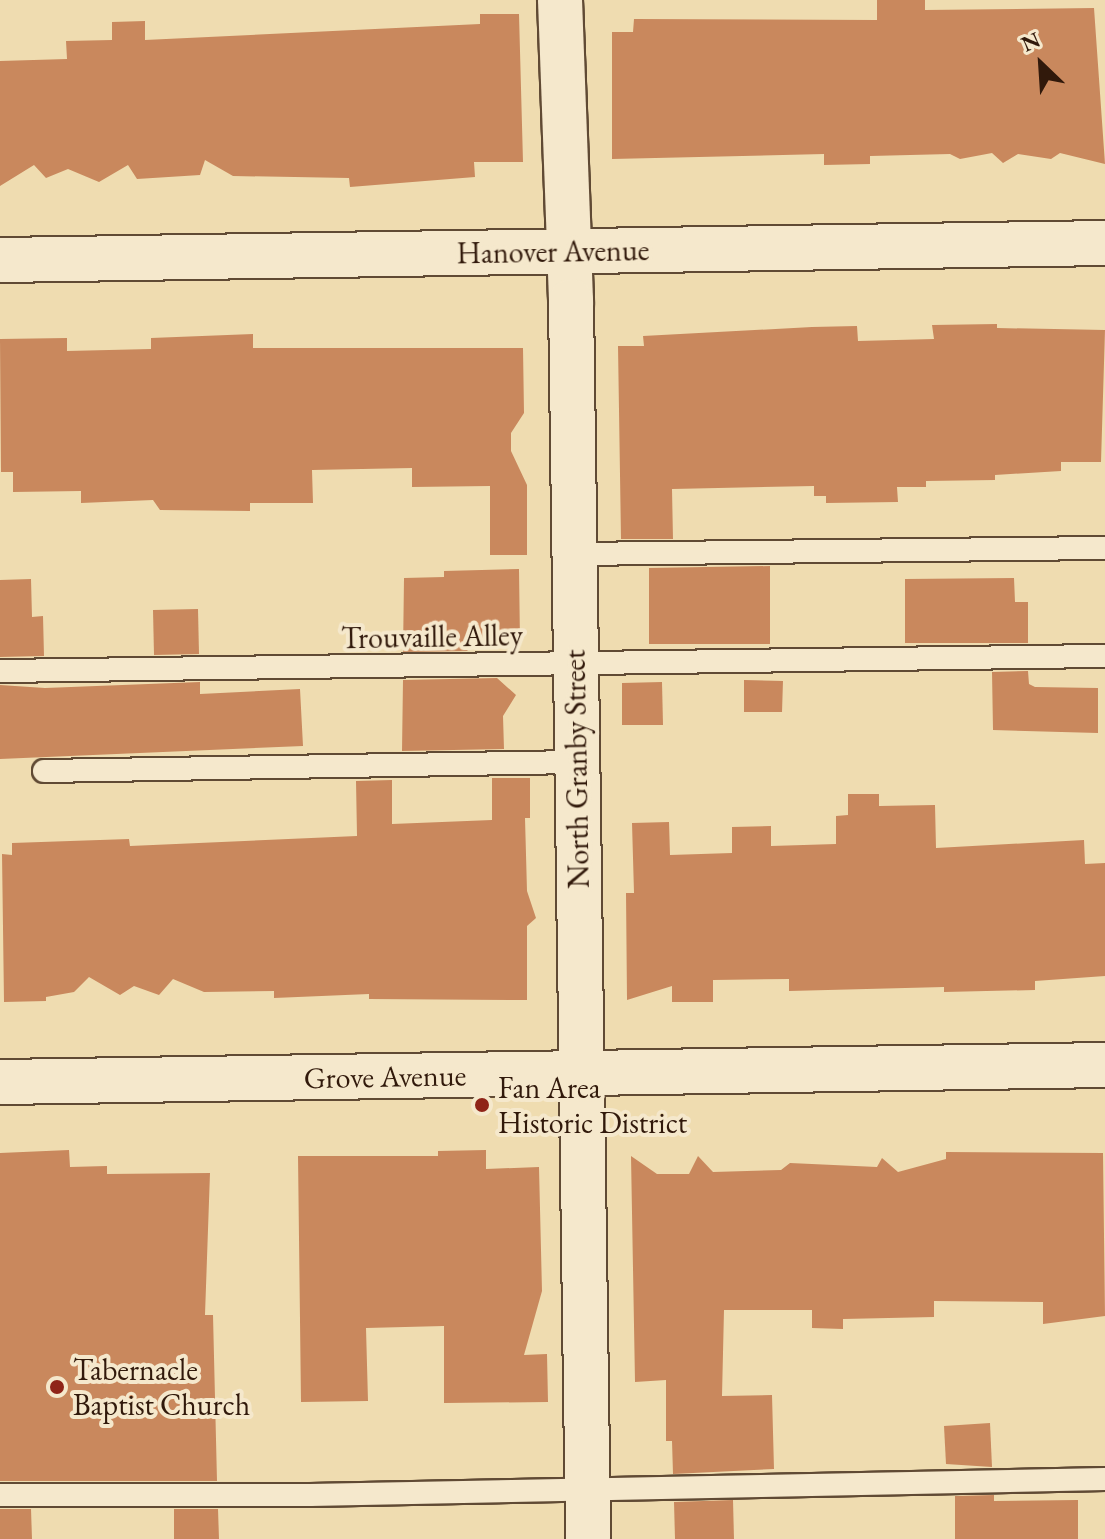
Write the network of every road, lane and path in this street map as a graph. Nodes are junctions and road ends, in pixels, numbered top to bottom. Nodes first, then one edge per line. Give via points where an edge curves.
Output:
1 (560, 0) edge
2 (1105, 243) edge
3 (570, 252) junction
4 (0, 260) edge
5 (1105, 548) edge
6 (574, 554) junction
7 (1105, 656) edge
8 (575, 665) junction
9 (0, 671) edge
10 (576, 762) junction
11 (44, 771) dead end
12 (1105, 1065) edge
13 (582, 1074) junction
14 (0, 1082) edge
15 (1105, 1479) edge
16 (586, 1491) junction
17 (0, 1495) edge
18 (588, 1539) edge

1 - 3 street, North Granby Street
2 - 3 street, Hanover Avenue
3 - 4 street, Hanover Avenue
3 - 6 street, North Granby Street
5 - 6 lane
6 - 8 street, North Granby Street
7 - 8 lane, Trouvaille Alley
8 - 9 lane, Trouvaille Alley
8 - 10 street, North Granby Street
10 - 11 lane
10 - 13 street, North Granby Street
12 - 13 street, Grove Avenue
13 - 14 street, Grove Avenue
13 - 16 street, North Granby Street
15 - 16 lane
16 - 17 lane
16 - 18 street, North Granby Street

